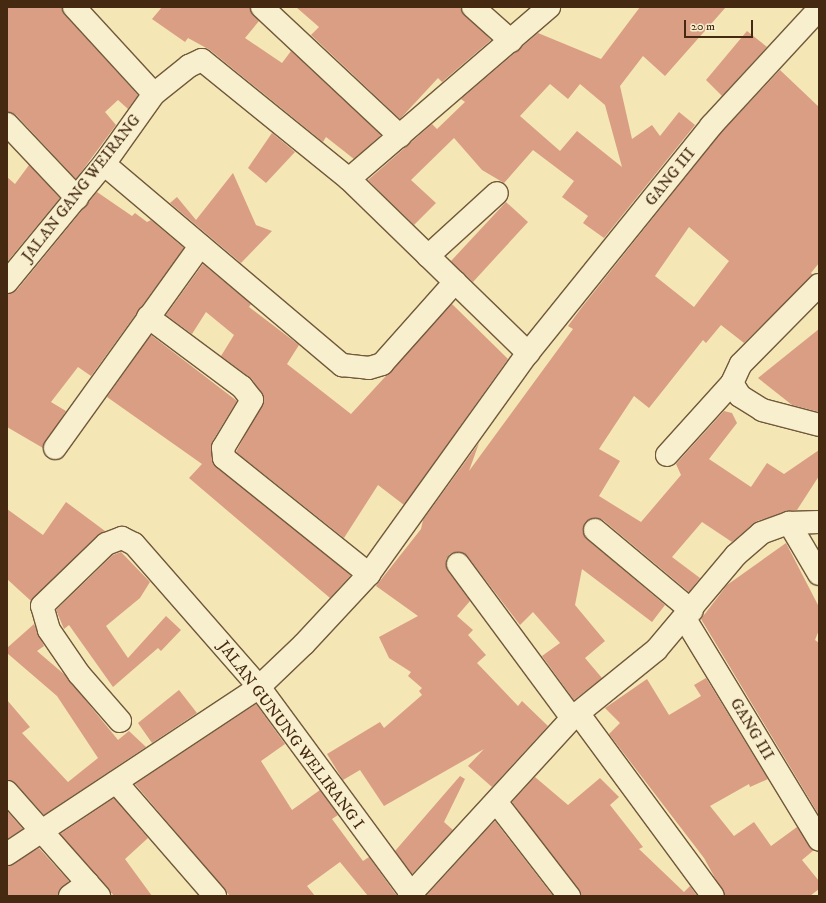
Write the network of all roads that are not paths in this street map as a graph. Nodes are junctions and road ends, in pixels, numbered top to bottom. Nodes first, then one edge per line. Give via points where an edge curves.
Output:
1 (74, 7) edge
2 (262, 7) edge
3 (473, 7) edge
4 (549, 7) edge
5 (819, 9) edge
6 (511, 41) junction
7 (154, 94) junction
8 (7, 124) edge
9 (400, 136) junction
10 (104, 164) junction
11 (349, 179) junction
12 (497, 193) dead end
13 (77, 198) junction
14 (200, 246) junction
15 (428, 256) junction
16 (7, 282) edge
17 (455, 282) junction
18 (819, 285) edge
19 (148, 316) junction
20 (528, 353) junction
21 (732, 383) junction
22 (819, 425) edge
23 (55, 448) dead end
24 (667, 455) dead end
25 (819, 522) edge
26 (788, 523) junction
27 (595, 530) dead end
28 (458, 564) dead end
29 (369, 574) junction
30 (819, 574) edge
31 (688, 615) junction
32 (259, 687) junction
33 (575, 715) junction
34 (120, 721) dead end
35 (116, 782) junction
36 (7, 792) edge
37 (497, 803) junction
38 (40, 829) junction
39 (819, 839) edge
40 (7, 854) edge
41 (93, 890) edge
42 (411, 895) edge
43 (70, 896) edge
44 (215, 896) edge
45 (569, 896) edge
46 (713, 896) edge

1 - 7 street
2 - 9 street
3 - 6 street
4 - 6 street
5 - 20 street, GANG III via 711,126
6 - 9 street
7 - 10 street, JALAN GANG WEIRANG
7 - 11 street, JALAN GANG WEIRANG via 189,66 202,60
8 - 13 street
9 - 11 street
10 - 13 street, JALAN GANG WEIRANG
10 - 14 street
11 - 15 street
12 - 15 street
13 - 16 street, JALAN GANG WEIRANG
14 - 17 street via 315,344 342,365 355,369 369,368 393,356
14 - 19 street
15 - 17 street
17 - 20 street
18 - 21 street via 741,364
19 - 23 street
19 - 29 street via 242,387 252,400 223,448 224,458
20 - 29 street, GANG III
21 - 22 street via 740,396 762,410
21 - 24 street
25 - 26 street
26 - 30 street
26 - 31 street via 761,533 736,555
27 - 31 street, GANG III
28 - 33 street
29 - 32 street, GANG III
31 - 33 street via 656,650
31 - 39 street, GANG III
32 - 34 street, JALAN GUNUNG WELIRANG I via 134,544 122,538 106,544 42,606 49,630 79,674
32 - 35 street, GANG III
32 - 42 street, JALAN GUNUNG WELIRANG I
33 - 37 street
33 - 46 street
35 - 38 street, GANG III
35 - 44 street
36 - 38 street
37 - 42 street
37 - 45 street
38 - 40 street, GANG III
38 - 41 street
41 - 43 street

